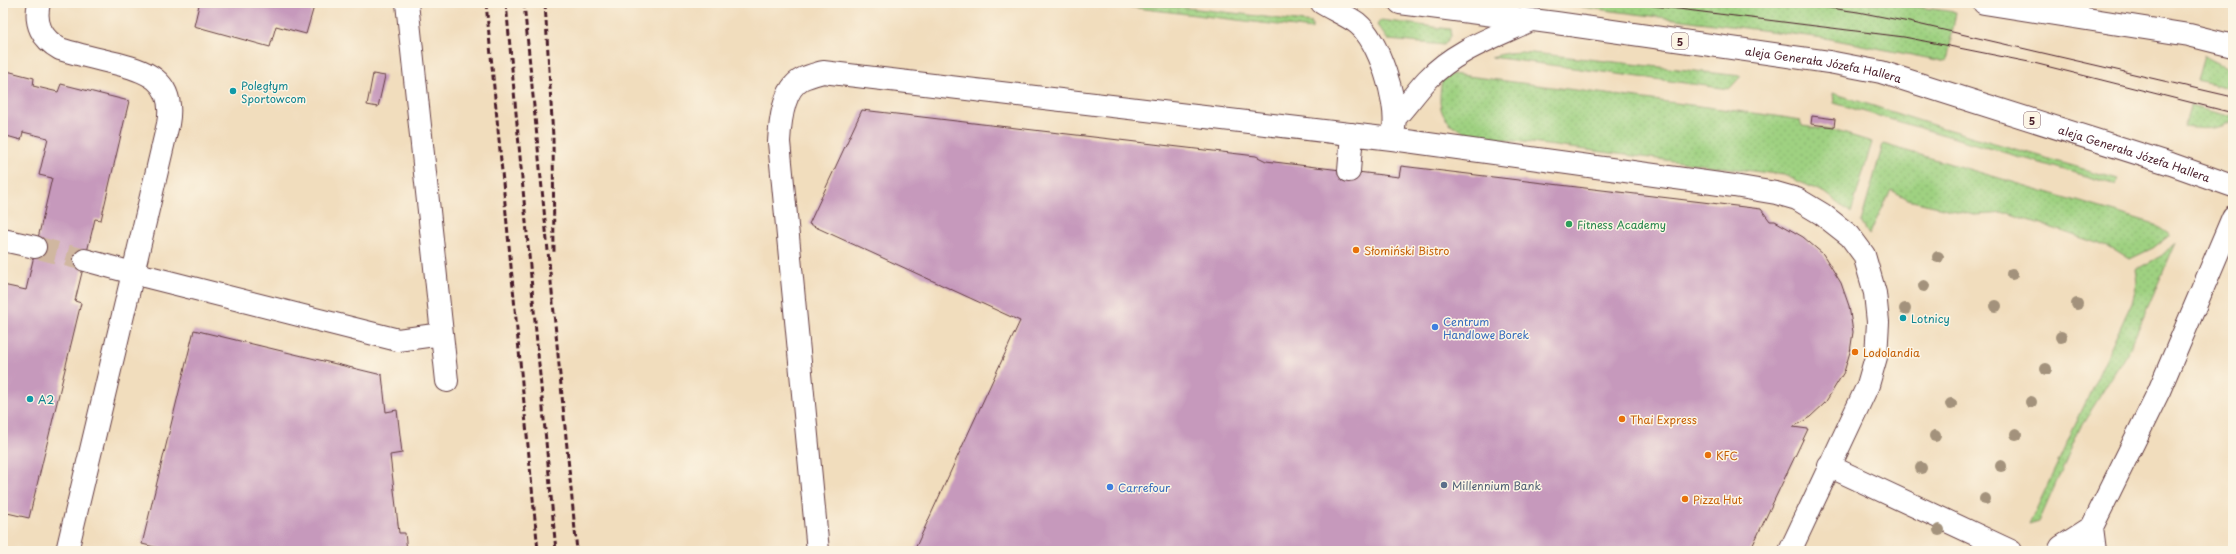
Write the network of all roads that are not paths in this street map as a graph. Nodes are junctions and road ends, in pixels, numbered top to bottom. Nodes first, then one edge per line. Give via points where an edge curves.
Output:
1 (38, 3) edge
2 (407, 3) edge
3 (1322, 3) edge
4 (1400, 3) edge
5 (1984, 3) edge
6 (1531, 20) junction
7 (2233, 46) edge
8 (1394, 128) junction
9 (1352, 134) junction
10 (1349, 171) dead end
11 (2233, 186) edge
12 (2233, 217) edge
13 (3, 240) edge
14 (35, 248) tunnel mouth
15 (85, 260) tunnel mouth
16 (133, 273) junction
17 (442, 334) junction
18 (447, 381) dead end
19 (1829, 466) junction
20 (2092, 527) junction
21 (67, 551) edge
22 (818, 551) edge
23 (1790, 551) edge
24 (2011, 551) edge
25 (2059, 551) edge
26 (2095, 551) edge

1 - 16 main road via 38,24 50,44 60,49 147,72 164,89 169,100 168,124
2 - 17 main road
3 - 8 main road via 1358,24 1370,38 1384,65
4 - 6 main road, aleja Generała Józefa Hallera / 5
5 - 7 main road via 2189,35
6 - 8 main road via 1465,50 1451,60 1427,80
6 - 11 main road, aleja Generała Józefa Hallera / 5 via 1821,61 1881,72
8 - 9 main road
8 - 19 main road via 1776,193 1797,199 1822,214 1850,236 1864,255 1875,293 1878,322 1876,357 1868,384
9 - 10 main road
9 - 22 main road via 858,75 823,72 800,80 788,97 781,116 780,142
12 - 20 main road via 2159,391
13 - 14 main road
15 - 16 main road
16 - 17 main road via 398,340
16 - 21 main road
17 - 18 main road
19 - 23 main road
19 - 24 main road
20 - 25 main road via 2061,547
20 - 26 main road

